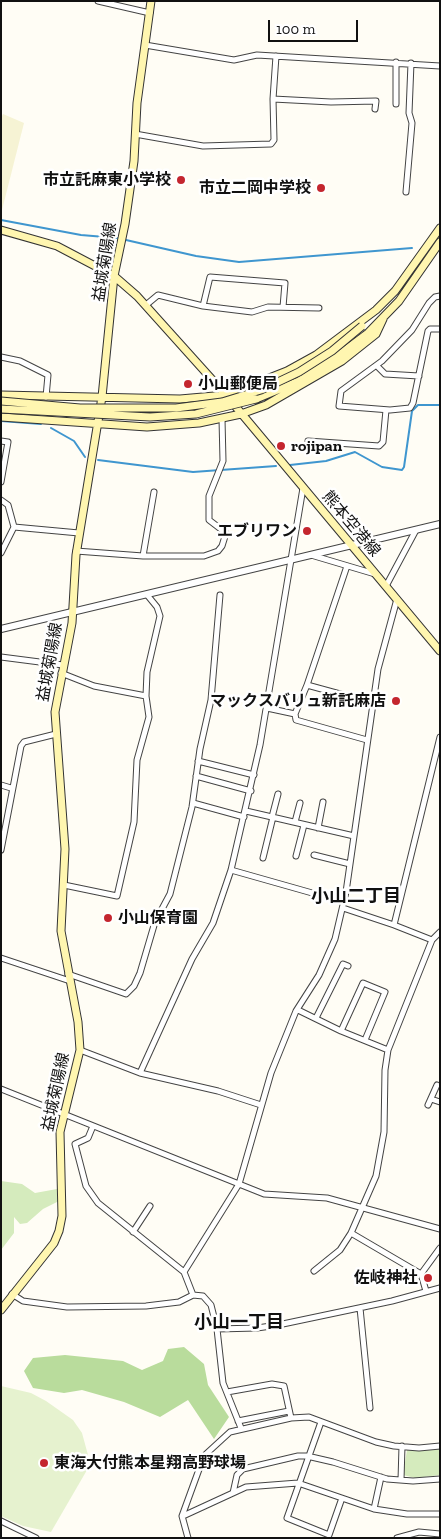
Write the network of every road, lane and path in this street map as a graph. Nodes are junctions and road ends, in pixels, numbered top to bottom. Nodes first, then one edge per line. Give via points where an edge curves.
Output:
1 (98, 1) edge
2 (151, 1) edge
3 (150, 13) junction
4 (145, 45) junction
5 (276, 56) junction
6 (396, 62) junction
7 (411, 63) junction
8 (440, 66) edge
9 (273, 99) junction
10 (396, 104) dead end
11 (375, 109) dead end
12 (135, 134) junction
13 (406, 192) dead end
14 (440, 228) edge
15 (1, 230) edge
16 (440, 242) edge
17 (114, 276) junction
18 (440, 296) edge
19 (146, 305) junction
20 (204, 306) junction
21 (283, 307) junction
22 (319, 308) dead end
23 (375, 311) junction
24 (383, 319) junction
25 (440, 329) edge
26 (1, 357) edge
27 (377, 366) junction
28 (419, 376) junction
29 (1, 395) edge
30 (226, 396) junction
31 (46, 397) junction
32 (102, 397) junction
33 (1, 401) edge
34 (1, 409) edge
35 (386, 410) junction
36 (241, 414) junction
37 (1, 416) edge
38 (222, 419) junction
39 (98, 425) junction
40 (1, 441) edge
41 (308, 441) dead end
42 (2, 470) edge
43 (1, 482) edge
44 (303, 488) junction
45 (154, 492) dead end
46 (1, 500) edge
47 (440, 524) edge
48 (14, 527) junction
49 (416, 530) junction
50 (79, 533) junction
51 (352, 546) junction
52 (76, 551) junction
53 (1, 553) edge
54 (311, 555) junction
55 (143, 556) junction
56 (292, 560) junction
57 (347, 566) junction
58 (375, 574) junction
59 (386, 586) junction
60 (220, 595) dead end
61 (148, 596) junction
62 (398, 600) junction
63 (72, 612) junction
64 (1, 629) edge
65 (440, 651) edge
66 (1, 657) edge
67 (63, 665) junction
68 (61, 674) junction
69 (307, 685) junction
70 (146, 696) junction
71 (373, 702) junction
72 (267, 708) junction
73 (295, 714) junction
74 (56, 734) junction
75 (440, 737) edge
76 (367, 740) junction
77 (198, 761) junction
78 (254, 774) junction
79 (196, 776) junction
80 (1, 785) edge
81 (11, 788) junction
82 (251, 791) junction
83 (278, 794) dead end
84 (324, 802) dead end
85 (192, 803) junction
86 (300, 803) dead end
87 (246, 811) junction
88 (244, 817) junction
89 (273, 817) junction
90 (4, 818) edge
91 (295, 822) junction
92 (304, 825) junction
93 (318, 828) junction
94 (354, 836) junction
95 (1, 850) edge
96 (314, 855) dead end
97 (296, 856) dead end
98 (263, 858) dead end
99 (350, 864) junction
100 (231, 870) junction
101 (64, 885) junction
102 (344, 902) junction
103 (342, 908) junction
104 (394, 925) junction
105 (440, 932) edge
106 (432, 940) junction
107 (1, 958) edge
108 (343, 964) dead end
109 (69, 977) junction
110 (298, 1010) junction
111 (316, 1018) junction
112 (341, 1031) junction
113 (365, 1040) junction
114 (80, 1050) junction
115 (388, 1050) junction
116 (140, 1073) junction
117 (437, 1085) dead end
118 (1, 1089) edge
119 (431, 1099) junction
120 (440, 1102) edge
121 (262, 1105) junction
122 (428, 1105) dead end
123 (65, 1114) junction
124 (93, 1126) junction
125 (239, 1184) junction
126 (150, 1206) dead end
127 (362, 1206) junction
128 (440, 1229) edge
129 (133, 1232) junction
130 (351, 1233) junction
131 (440, 1248) edge
132 (314, 1271) dead end
133 (184, 1272) junction
134 (420, 1274) junction
135 (440, 1288) edge
136 (426, 1291) junction
137 (12, 1294) junction
138 (193, 1295) junction
139 (360, 1308) junction
140 (1, 1310) edge
141 (217, 1329) junction
142 (227, 1392) junction
143 (370, 1408) dead end
144 (289, 1411) junction
145 (291, 1418) junction
146 (238, 1421) junction
147 (321, 1422) junction
148 (241, 1428) junction
149 (402, 1446) junction
150 (440, 1446) edge
151 (307, 1456) junction
152 (381, 1477) junction
153 (440, 1479) edge
154 (400, 1480) junction
155 (298, 1483) junction
156 (233, 1493) junction
157 (342, 1498) junction
158 (374, 1509) junction
159 (440, 1514) edge
160 (182, 1516) junction
161 (1, 1521) edge
162 (440, 1534) edge
163 (34, 1537) edge
164 (188, 1538) edge
165 (397, 1538) edge

1 - 3 street
2 - 3 main road, 益城菊陽線
3 - 4 main road, 益城菊陽線
4 - 5 street via 234,60 256,55
4 - 12 main road, 益城菊陽線
5 - 6 street
5 - 9 street
6 - 7 street
6 - 10 street
7 - 8 street
7 - 13 street via 409,113 412,123
9 - 11 street via 376,101
9 - 12 street via 274,140 270,144 203,146
12 - 17 main road, 益城菊陽線 via 125,224
14 - 23 main road via 394,291
15 - 17 main road, 熊本空港線 via 57,246
16 - 24 main road
17 - 19 main road, 熊本空港線
17 - 32 main road, 益城菊陽線
18 - 27 street via 429,303 412,330
19 - 20 street via 158,295
19 - 30 main road, 熊本空港線
20 - 21 street via 252,312
20 - 21 street via 210,277 285,283
21 - 22 street
23 - 30 main road via 316,355 287,371
23 - 33 main road, bridge via 332,351 299,372 261,390 222,402 176,408 80,408
24 - 34 main road, bridge via 336,358 298,381 256,399 196,414 150,418
24 - 36 main road via 376,334 342,361 266,405
25 - 28 street via 428,331
26 - 31 street via 20,361 48,375
27 - 28 street via 385,374
27 - 35 street via 341,391 339,406
28 - 35 street via 410,408
29 - 31 main road
30 - 32 main road via 180,399
30 - 36 main road, 熊本空港線
31 - 32 main road
32 - 39 main road, 益城菊陽線
35 - 41 street via 383,442 379,446
36 - 38 main road
36 - 44 main road, 熊本空港線
37 - 39 main road
38 - 39 main road via 199,424 147,427
38 - 55 street via 221,467 209,496 209,520 226,533 222,546 208,555
39 - 50 main road, 益城菊陽線
40 - 42 street via 8,442
42 - 43 street
44 - 51 main road, 熊本空港線
44 - 56 street
45 - 55 street
46 - 48 street via 8,505
47 - 49 street
48 - 50 street
48 - 53 street
49 - 51 street
49 - 59 street
50 - 52 main road, 益城菊陽線
51 - 54 street
51 - 58 main road, 熊本空港線
52 - 55 street
52 - 63 main road, 益城菊陽線
54 - 56 street
54 - 57 street
56 - 61 street
56 - 72 street
57 - 58 street
57 - 69 street
58 - 59 main road, 熊本空港線
59 - 62 main road, 熊本空港線
60 - 77 street via 211,700
61 - 63 street
61 - 70 street via 158,607 160,616 147,672
62 - 65 main road, 熊本空港線
62 - 71 street via 378,669
63 - 64 street
63 - 67 main road, 益城菊陽線
66 - 67 street
67 - 68 main road, 益城菊陽線
68 - 70 street via 94,686
68 - 74 main road, 益城菊陽線 via 55,712
69 - 71 street
69 - 73 street
70 - 101 street via 149,717 137,760 134,822 117,896
71 - 76 street
72 - 73 street
72 - 78 street
73 - 76 street via 296,720
74 - 81 street via 24,742
74 - 101 main road, 益城菊陽線 via 65,849
75 - 104 street
76 - 94 street
77 - 78 street
77 - 79 street
78 - 82 street
79 - 82 street
79 - 85 street
80 - 81 street
81 - 90 street
82 - 87 street
83 - 89 street
84 - 93 street
85 - 88 street
85 - 109 street via 170,894 155,922 140,972 130,992 126,994
86 - 91 street
87 - 88 street
87 - 89 street
88 - 100 street
89 - 91 street
89 - 98 street
90 - 95 street
91 - 92 street
92 - 93 street
92 - 97 street
93 - 94 street
94 - 99 street
96 - 99 street
99 - 102 street
100 - 102 street
100 - 116 street via 212,923
101 - 109 main road, 益城菊陽線 via 61,931
102 - 103 street
103 - 104 street
103 - 110 street via 335,938 319,975
104 - 106 street
105 - 106 street
106 - 115 street
107 - 109 street
108 - 111 street
109 - 114 main road, 益城菊陽線
110 - 111 street
110 - 121 street
111 - 112 street
112 - 113 street
112 - 113 street via 363,983 385,992
113 - 115 street
114 - 116 street
114 - 123 main road, 益城菊陽線
115 - 127 street via 384,1132 376,1176
116 - 121 street
117 - 119 street
118 - 123 street
119 - 120 street
119 - 122 street
121 - 125 street
123 - 124 street
123 - 137 main road, 益城菊陽線 via 59,1146 62,1216 59,1231 54,1243
124 - 125 street
124 - 129 street via 88,1138 75,1144 86,1186 98,1203
125 - 127 street via 264,1194 327,1198
125 - 133 street
126 - 129 street
127 - 128 street
127 - 130 street
129 - 133 street
130 - 132 street via 340,1250
130 - 134 street
131 - 134 street
133 - 138 street
134 - 136 street
135 - 136 street
136 - 139 street
137 - 138 street via 23,1301 67,1307 146,1306 179,1302
137 - 140 main road, 益城菊陽線
138 - 141 street via 203,1296 211,1305
139 - 141 street via 278,1325
139 - 143 street
141 - 142 street via 223,1383
142 - 144 street via 272,1384 284,1386
142 - 146 street
144 - 145 street
144 - 146 street
145 - 147 street via 309,1417
145 - 148 street
146 - 148 street
147 - 149 street via 376,1442
147 - 151 street
148 - 160 street via 230,1432 206,1454
149 - 150 street
149 - 154 street
151 - 152 street
151 - 155 street
151 - 156 street via 243,1469 236,1479
152 - 154 street
152 - 158 street
153 - 154 street
155 - 156 street via 246,1487
155 - 157 street
155 - 157 street via 287,1518 329,1534
156 - 160 street
157 - 158 street
158 - 159 street via 433,1516
160 - 164 street
161 - 163 street
162 - 165 street via 419,1532

